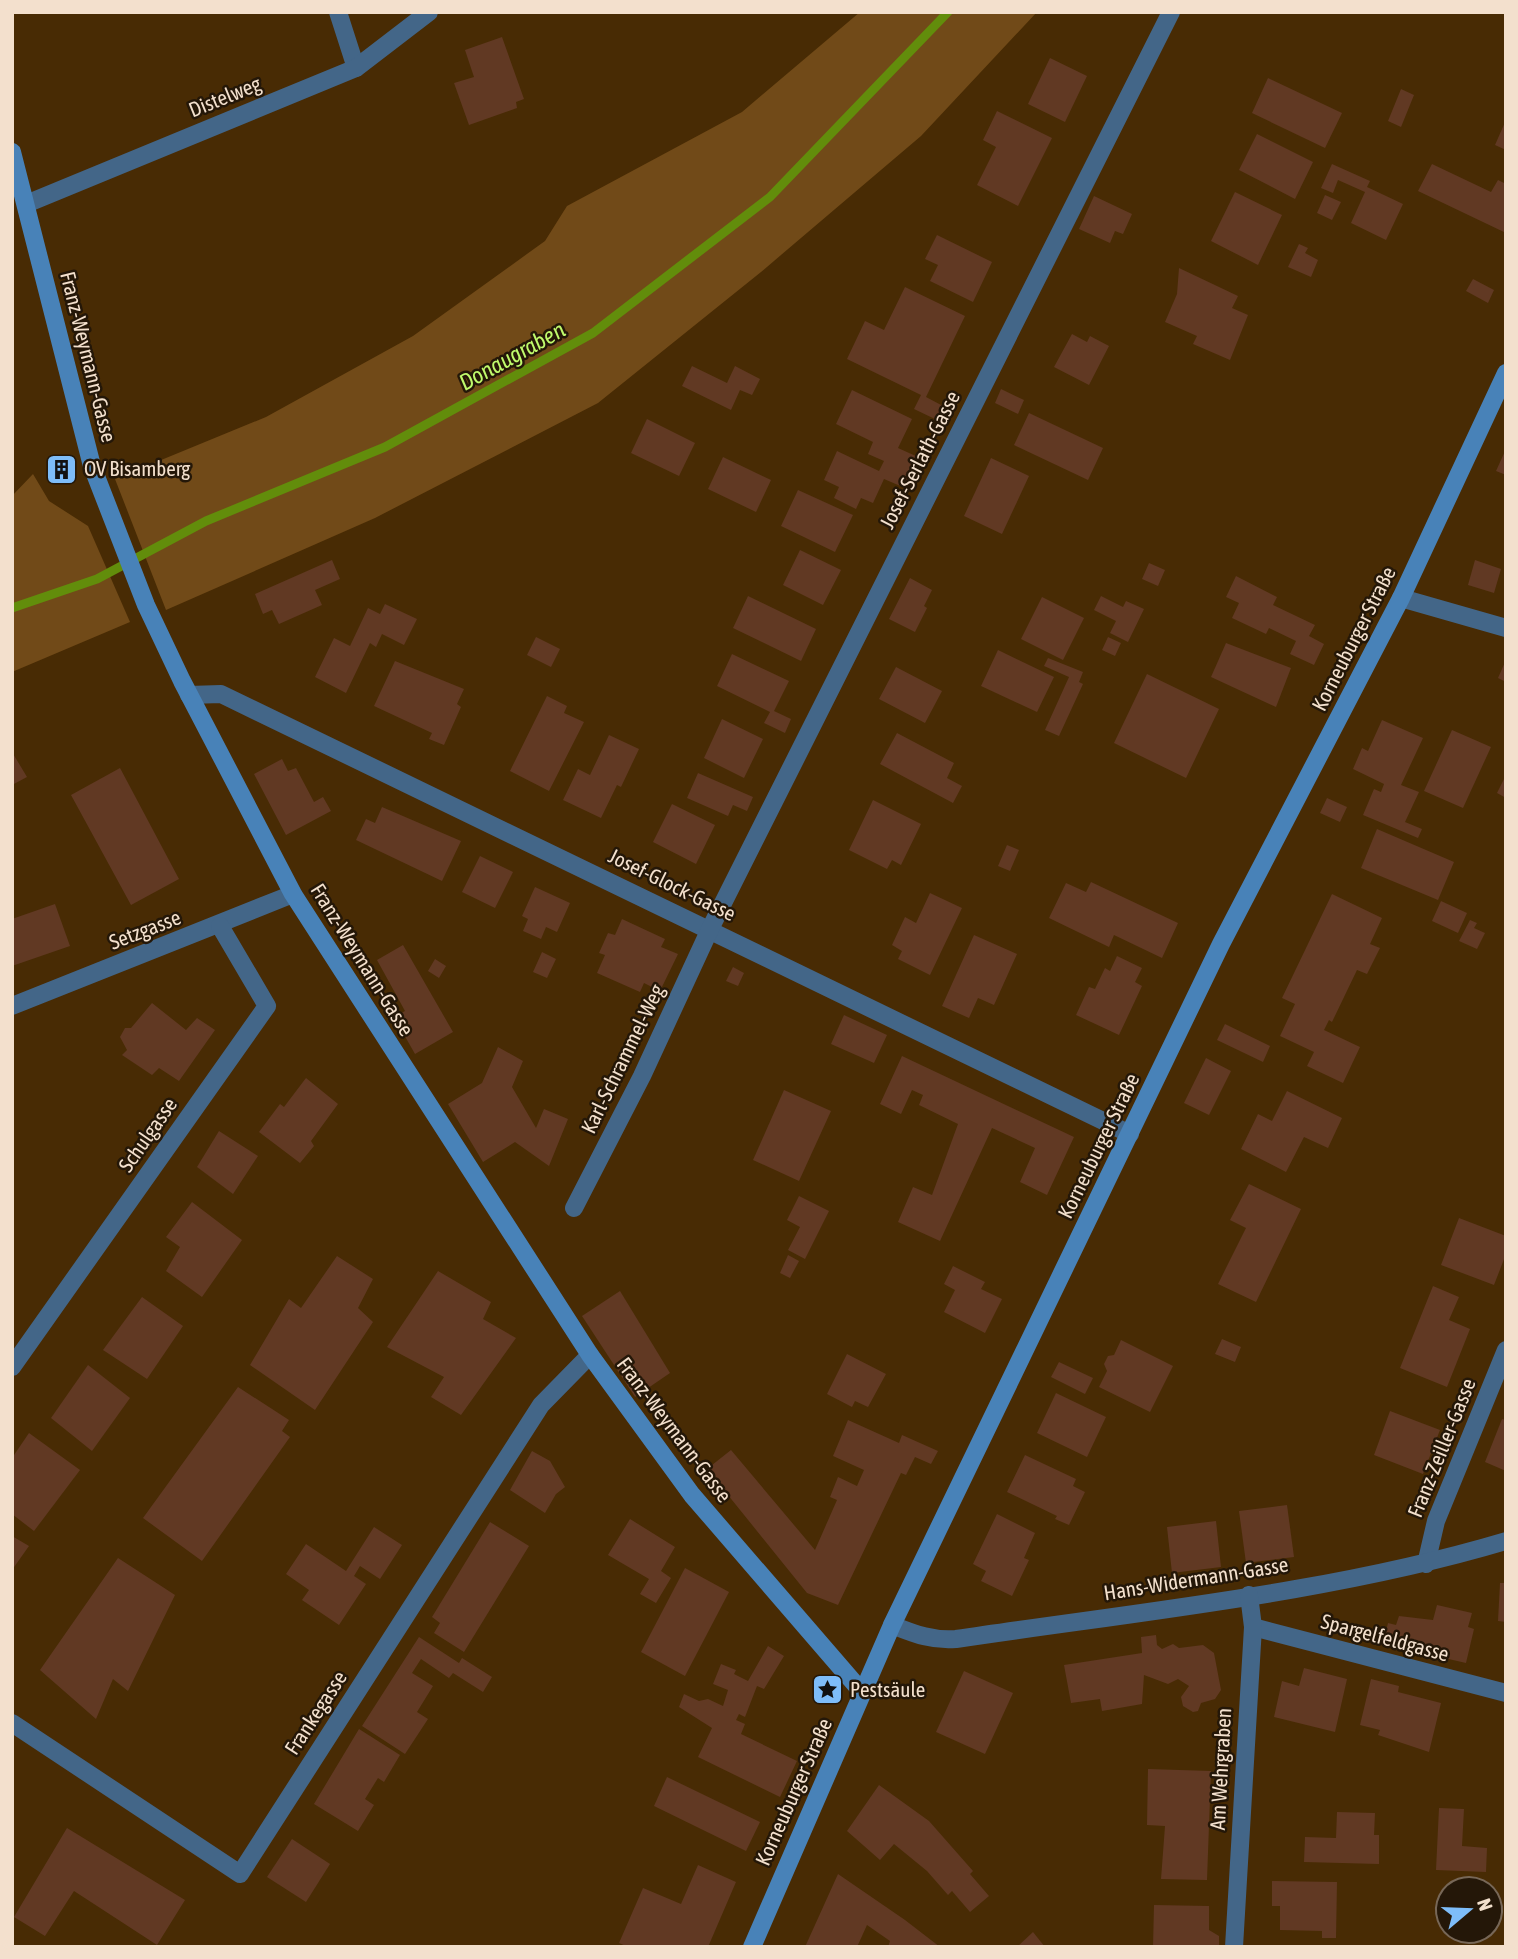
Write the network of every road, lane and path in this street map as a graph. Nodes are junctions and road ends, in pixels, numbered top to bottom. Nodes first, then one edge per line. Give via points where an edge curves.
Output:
1 (338, 12) edge
2 (429, 12) edge
3 (1171, 12) edge
4 (356, 68) junction
5 (12, 152) edge
6 (26, 204) junction
7 (1506, 373) edge
8 (1401, 598) junction
9 (1506, 628) edge
10 (189, 695) junction
11 (293, 894) junction
12 (220, 926) junction
13 (710, 929) junction
14 (12, 1006) edge
15 (1130, 1134) junction
16 (574, 1208) dead end
17 (1506, 1350) edge
18 (590, 1355) junction
19 (12, 1367) edge
20 (1506, 1541) edge
21 (1426, 1564) junction
22 (1249, 1595) junction
23 (892, 1625) junction
24 (1252, 1627) junction
25 (862, 1692) junction
26 (1506, 1693) edge
27 (12, 1723) edge
28 (751, 1947) edge
29 (1234, 1947) edge

1 - 4 street
2 - 4 street, Distelweg
3 - 13 street, Josef-Serlath-Gasse
4 - 6 street, Distelweg
5 - 6 street, Franz-Weymann-Gasse
6 - 10 street, Franz-Weymann-Gasse via 92,466 146,605
7 - 8 street, Korneuburger Straße
8 - 9 street
8 - 15 street, Korneuburger Straße via 1221,944
10 - 11 street, Franz-Weymann-Gasse
10 - 13 street, Josef-Glock-Gasse via 221,694
11 - 12 street, Setzgasse
11 - 18 street, Franz-Weymann-Gasse
12 - 14 street, Setzgasse
12 - 19 street, Schulgasse via 267,1006
13 - 15 street, Josef-Glock-Gasse
13 - 16 street, Karl-Schrammel-Weg
15 - 23 street, Korneuburger Straße
17 - 21 street, Franz-Zeiller-Gasse via 1436,1521
18 - 25 street, Franz-Weymann-Gasse via 692,1495
18 - 27 street, Frankegasse via 541,1405 240,1874
20 - 21 street, Hans-Widermann-Gasse
21 - 22 street, Hans-Widermann-Gasse
22 - 23 street, Hans-Widermann-Gasse via 939,1640
22 - 24 street, Am Wehrgraben
23 - 25 street, Korneuburger Straße
24 - 26 street, Spargelfeldgasse
24 - 29 street, Am Wehrgraben
25 - 28 street, Korneuburger Straße

